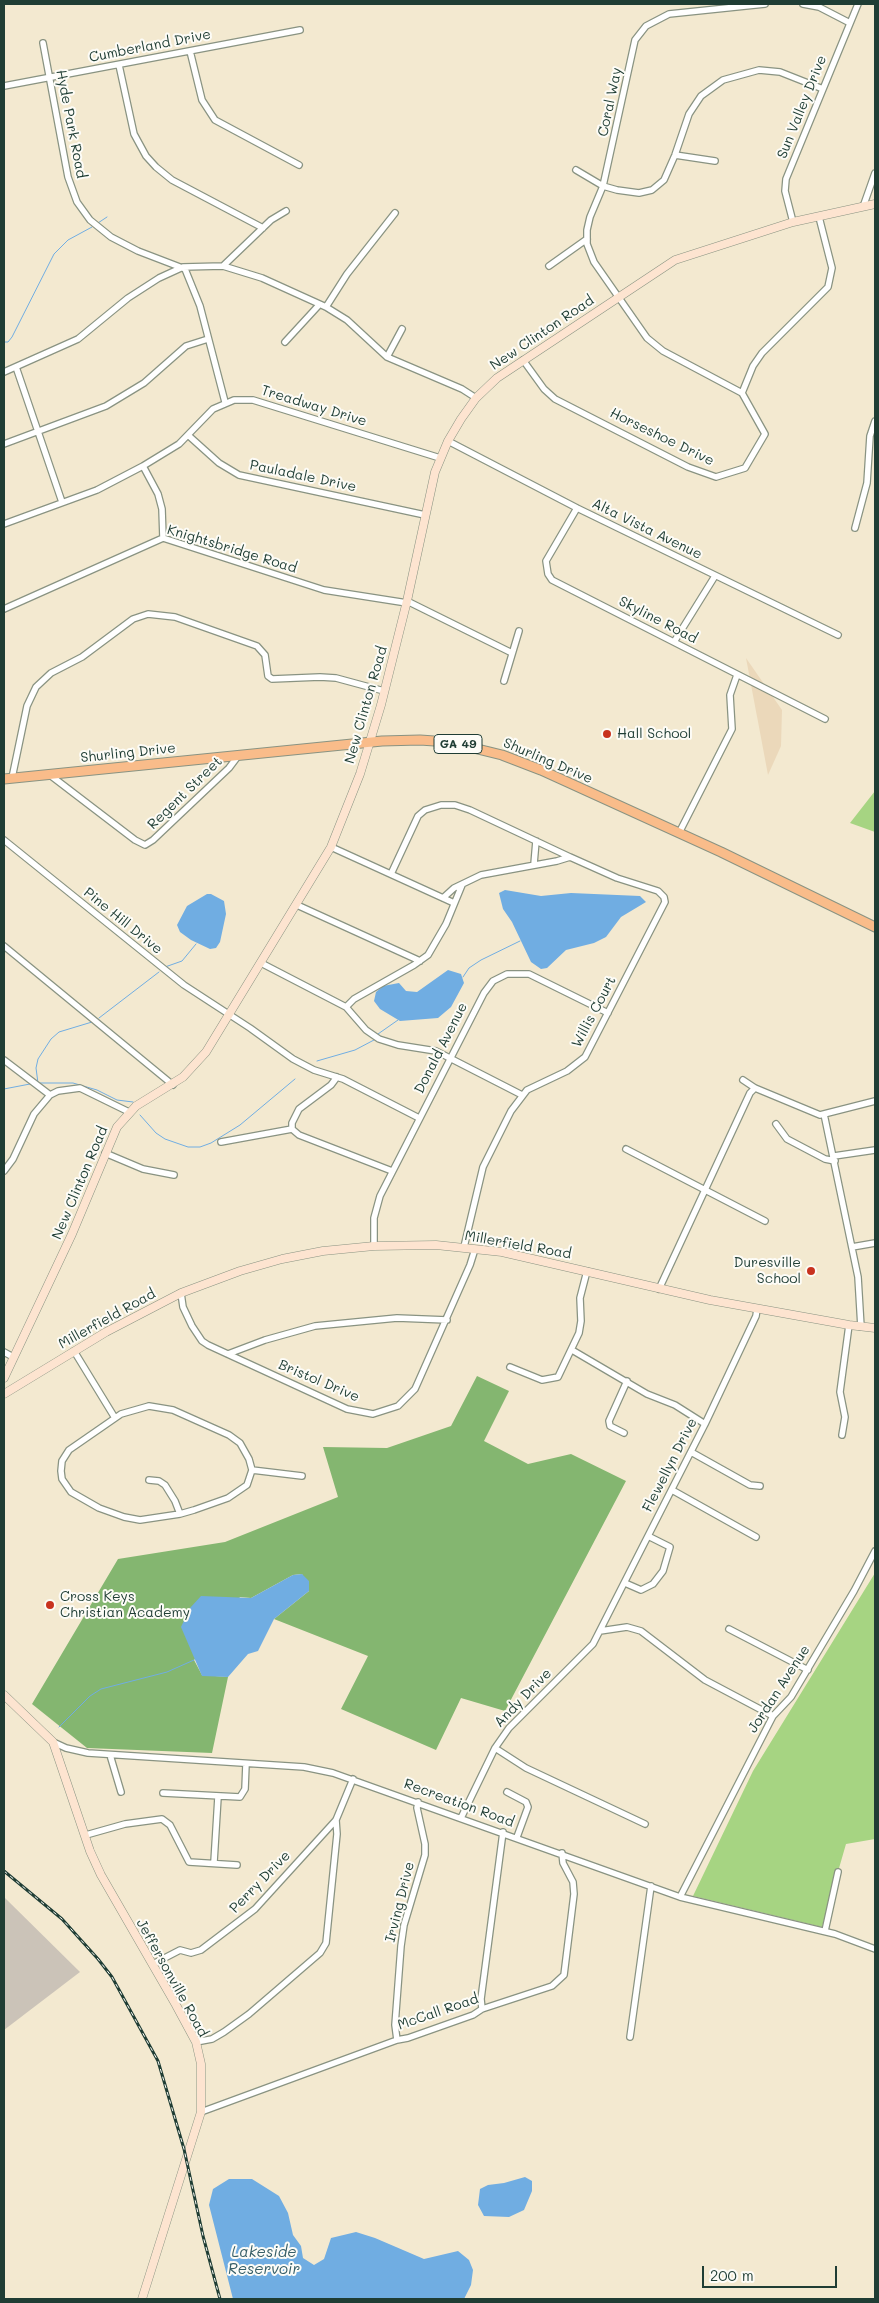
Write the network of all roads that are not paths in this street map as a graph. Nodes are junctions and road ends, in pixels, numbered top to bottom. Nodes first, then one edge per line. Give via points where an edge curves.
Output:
1 (765, 4) edge
2 (803, 4) edge
3 (858, 4) edge
4 (850, 23) junction
5 (300, 30) dead end
6 (43, 43) dead end
7 (190, 51) junction
8 (119, 64) junction
9 (50, 77) junction
10 (4, 86) edge
11 (823, 89) junction
12 (676, 155) junction
13 (715, 161) dead end
14 (299, 165) dead end
15 (576, 170) dead end
16 (875, 173) edge
17 (603, 186) junction
18 (875, 204) edge
19 (863, 207) junction
20 (286, 211) dead end
21 (395, 213) dead end
22 (820, 217) junction
23 (793, 222) junction
24 (263, 228) junction
25 (587, 239) junction
26 (224, 266) junction
27 (549, 266) dead end
28 (183, 267) junction
29 (618, 297) junction
30 (319, 305) junction
31 (326, 307) junction
32 (402, 329) dead end
33 (208, 339) junction
34 (284, 342) dead end
35 (387, 357) junction
36 (523, 360) junction
37 (16, 368) junction
38 (4, 372) edge
39 (742, 393) junction
40 (476, 398) junction
41 (225, 402) junction
42 (875, 420) edge
43 (38, 432) junction
44 (189, 436) junction
45 (448, 441) junction
46 (4, 444) edge
47 (440, 458) junction
48 (143, 466) junction
49 (62, 502) junction
50 (577, 508) junction
51 (425, 515) junction
52 (4, 524) edge
53 (855, 528) dead end
54 (163, 538) junction
55 (715, 576) junction
56 (407, 602) junction
57 (4, 609) edge
58 (519, 631) dead end
59 (838, 635) dead end
60 (674, 642) junction
61 (512, 653) junction
62 (737, 674) junction
63 (504, 681) dead end
64 (384, 691) junction
65 (825, 718) dead end
66 (368, 742) junction
67 (238, 756) junction
68 (50, 774) junction
69 (8, 779) edge
70 (679, 833) junction
71 (4, 840) edge
72 (536, 841) junction
73 (331, 847) junction
74 (570, 857) junction
75 (534, 864) junction
76 (390, 874) junction
77 (462, 885) junction
78 (443, 898) junction
79 (454, 903) junction
80 (297, 905) junction
81 (875, 927) edge
82 (4, 946) edge
83 (420, 961) junction
84 (262, 963) junction
85 (346, 1007) junction
86 (608, 1013) junction
87 (229, 1015) junction
88 (450, 1058) junction
89 (4, 1060) edge
90 (337, 1077) junction
91 (743, 1080) dead end
92 (172, 1085) junction
93 (755, 1088) junction
94 (50, 1095) junction
95 (522, 1095) junction
96 (875, 1101) edge
97 (129, 1112) junction
98 (824, 1114) junction
99 (419, 1118) junction
100 (776, 1124) dead end
101 (292, 1129) junction
102 (221, 1142) dead end
103 (626, 1149) dead end
104 (875, 1150) edge
105 (106, 1153) junction
106 (834, 1159) junction
107 (4, 1171) edge
108 (392, 1172) junction
109 (174, 1175) dead end
110 (705, 1191) junction
111 (765, 1221) dead end
112 (875, 1243) edge
113 (374, 1246) junction
114 (464, 1247) junction
115 (852, 1247) junction
116 (476, 1248) junction
117 (587, 1271) junction
118 (659, 1288) junction
119 (181, 1294) junction
120 (757, 1309) junction
121 (446, 1320) junction
122 (849, 1325) junction
123 (861, 1326) junction
124 (875, 1328) edge
125 (572, 1350) junction
126 (74, 1351) junction
127 (4, 1352) edge
128 (228, 1354) junction
129 (13, 1357) junction
130 (510, 1367) dead end
131 (4, 1378) edge
132 (627, 1381) junction
133 (4, 1394) edge
134 (115, 1418) junction
135 (705, 1424) junction
136 (624, 1433) dead end
137 (842, 1435) dead end
138 (691, 1452) junction
139 (252, 1470) junction
140 (302, 1476) dead end
141 (149, 1480) dead end
142 (760, 1486) dead end
143 (672, 1490) junction
144 (180, 1514) junction
145 (648, 1536) junction
146 (756, 1537) dead end
147 (875, 1551) edge
148 (624, 1583) junction
149 (729, 1629) dead end
150 (600, 1631) junction
151 (808, 1670) junction
152 (4, 1695) edge
153 (773, 1716) junction
154 (53, 1742) junction
155 (495, 1748) junction
156 (110, 1755) junction
157 (246, 1764) junction
158 (353, 1779) junction
159 (121, 1792) dead end
160 (507, 1792) dead end
161 (163, 1793) dead end
162 (218, 1796) junction
163 (418, 1802) junction
164 (462, 1818) junction
165 (336, 1820) junction
166 (645, 1824) dead end
167 (503, 1832) junction
168 (86, 1835) junction
169 (517, 1838) junction
170 (562, 1853) junction
171 (214, 1862) junction
172 (237, 1864) dead end
173 (838, 1872) dead end
174 (651, 1886) junction
175 (680, 1897) junction
176 (826, 1931) junction
177 (875, 1949) edge
178 (153, 1964) junction
179 (482, 2009) junction
180 (630, 2037) dead end
181 (397, 2040) junction
182 (196, 2042) junction
183 (201, 2112) junction
184 (142, 2299) edge

1 - 17 street, Coral Way via 669,14 646,26 635,40
2 - 4 street via 819,7
3 - 4 street, Sun Valley Drive
4 - 11 street, Sun Valley Drive
5 - 7 street, Cumberland Drive
6 - 9 street, Hyde Park Road
7 - 8 street, Cumberland Drive
7 - 14 street via 202,100 215,120
8 - 9 street, Cumberland Drive
8 - 24 street via 134,134 146,156 172,180
9 - 10 street, Cumberland Drive
9 - 28 street, Hyde Park Road via 68,177 83,212 98,228 120,242
11 - 12 street via 780,72 759,70 723,80 701,96 689,114
11 - 23 street, Sun Valley Drive via 786,179 785,191
12 - 13 street
12 - 17 street via 664,180 652,190 633,193
15 - 17 street
16 - 19 street
17 - 25 street, Coral Way via 590,217
18 - 19 main road, New Clinton Road
19 - 22 main road, New Clinton Road
20 - 24 street
21 - 31 street via 347,274
22 - 23 main road, New Clinton Road
22 - 39 street via 832,268 828,287 762,352
23 - 29 main road, New Clinton Road via 684,256
24 - 26 street
25 - 27 street
25 - 29 street, Coral Way via 594,262
26 - 28 street
26 - 30 street via 262,278
28 - 33 street via 192,284
28 - 37 street via 138,291 78,339
29 - 36 main road, New Clinton Road
29 - 39 street via 642,333 656,346
30 - 31 street
30 - 34 street
31 - 35 street via 347,320
32 - 35 street
33 - 41 street
33 - 43 street via 182,349 144,383 106,406
35 - 40 street
36 - 39 street, Horseshoe Drive via 555,399 688,467 716,477 745,468 765,434
36 - 40 main road, New Clinton Road
37 - 38 street
37 - 43 street
40 - 45 main road, New Clinton Road
41 - 44 street via 206,415
41 - 47 street, Treadway Drive via 253,400
42 - 53 street via 870,436 867,483
43 - 46 street
43 - 49 street
44 - 48 street
44 - 51 street, Pauladale Drive via 224,467 239,475
45 - 47 main road, New Clinton Road
45 - 50 street, Alta Vista Avenue
47 - 51 main road, New Clinton Road
48 - 49 street via 97,490
48 - 54 street via 158,494
49 - 52 street
50 - 55 street, Alta Vista Avenue
50 - 60 street, Skyline Road via 546,561 548,574 559,583
51 - 56 main road, New Clinton Road
54 - 56 street, Knightsbridge Road via 324,590
54 - 57 street, Knightsbridge Road
55 - 59 street, Alta Vista Avenue
55 - 60 street
56 - 61 street, Knightsbridge Road
56 - 64 main road, New Clinton Road
58 - 61 street
60 - 62 street, Skyline Road
61 - 63 street
62 - 65 street, Skyline Road
62 - 70 street via 730,695 732,729
64 - 66 main road, New Clinton Road
64 - 69 street via 336,678 272,679 268,676 264,655 257,646 175,618 148,614 133,618 82,657 51,673 36,687 27,706
66 - 67 main road, Shurling Drive / GA 49
66 - 70 main road, Shurling Drive / GA 49 via 434,741 476,747 502,755
66 - 73 main road, New Clinton Road via 360,774
67 - 68 main road, Shurling Drive / GA 49
67 - 68 street, Regent Street via 230,768 145,845
68 - 69 main road, Shurling Drive / GA 49
70 - 81 main road, Shurling Drive / GA 49
71 - 87 street, Pine Hill Drive via 152,961
72 - 74 street
72 - 75 street
72 - 76 street via 463,808 447,804 436,806 418,816
73 - 76 street
73 - 80 main road, New Clinton Road
74 - 75 street
74 - 86 street, Willis Court via 658,891 665,900
75 - 77 street via 481,875
76 - 78 street
77 - 78 street
77 - 79 street
78 - 79 street
79 - 83 street via 438,940
80 - 83 street
80 - 84 main road, New Clinton Road
82 - 92 street
83 - 85 street via 354,999
84 - 85 street
84 - 87 main road, New Clinton Road
85 - 88 street via 366,1030 379,1039 436,1051
86 - 88 street, Donald Avenue via 533,975 507,974 493,981 484,993
86 - 95 street, Willis Court via 581,1061
87 - 90 street, Pine Hill Drive via 292,1059
87 - 92 main road, New Clinton Road via 198,1061
88 - 95 street
88 - 99 street, Donald Avenue
89 - 94 street
90 - 99 street, Pine Hill Drive
90 - 101 street via 299,1109
91 - 93 street
92 - 97 main road, New Clinton Road
93 - 98 street via 816,1114
93 - 110 street
94 - 97 street via 64,1089 80,1088
94 - 107 street via 34,1114
95 - 114 street, Willis Court via 483,1168
96 - 98 street
97 - 105 main road, New Clinton Road via 117,1127
98 - 106 street
99 - 108 street, Donald Avenue
100 - 106 street via 787,1139 825,1159
101 - 102 street
101 - 108 street via 299,1135
103 - 110 street
104 - 106 street
105 - 109 street via 143,1169
105 - 129 main road, New Clinton Road via 72,1234
106 - 115 street
108 - 113 street, Donald Avenue via 375,1212
110 - 111 street
110 - 118 street
112 - 115 street
113 - 114 main road, Millerfield Road
113 - 119 main road, Millerfield Road via 282,1259
114 - 116 main road, Millerfield Road
115 - 123 street via 861,1299
116 - 117 main road, Millerfield Road
116 - 121 street, Bristol Drive
117 - 118 main road, Millerfield Road
117 - 125 street via 580,1298 581,1326
118 - 120 main road, Millerfield Road
119 - 126 main road, Millerfield Road
119 - 128 street, Bristol Drive via 183,1307 196,1333 208,1345
120 - 122 main road, Millerfield Road
120 - 135 street, Flewellyn Drive
121 - 128 street via 397,1318 315,1326
121 - 128 street, Bristol Drive via 415,1389 398,1406 381,1412 347,1409
122 - 123 main road, Millerfield Road
122 - 137 street via 840,1392 845,1417
123 - 124 main road, Millerfield Road
125 - 130 street via 560,1374 552,1380 537,1379
125 - 132 street
126 - 133 main road, Millerfield Road
126 - 134 street
127 - 129 street
129 - 131 main road, New Clinton Road
132 - 135 street
132 - 136 street via 608,1421 610,1426
134 - 139 street via 145,1406 174,1410 240,1443 250,1459
134 - 144 street via 66,1453 61,1470 66,1486 75,1495 124,1518 140,1520
135 - 138 street, Flewellyn Drive
138 - 142 street via 750,1485
138 - 143 street, Flewellyn Drive
139 - 140 street
139 - 144 street via 251,1478 241,1490 228,1498
141 - 144 street via 159,1481 169,1490
143 - 145 street, Flewellyn Drive
143 - 146 street
145 - 148 street, Flewellyn Drive
145 - 148 street via 670,1548 662,1571 653,1584 641,1590
147 - 151 street, Jordan Avenue
148 - 150 street, Flewellyn Drive
149 - 151 street
150 - 153 street via 627,1627 641,1631 705,1680
150 - 155 street, Andy Drive via 586,1653 520,1716
151 - 153 street, Jordan Avenue via 791,1697
152 - 154 main road, Jeffersonville Road
153 - 175 street, Jordan Avenue
154 - 156 street, Recreation Road via 78,1752
154 - 168 main road, Jeffersonville Road
155 - 164 street, Andy Drive
155 - 166 street via 526,1768
156 - 157 street, Recreation Road
156 - 159 street
157 - 158 street, Recreation Road via 304,1767
157 - 162 street via 242,1796
158 - 163 street, Recreation Road
158 - 165 street, Perry Drive
160 - 169 street via 526,1802 528,1807
161 - 162 street
162 - 171 street
163 - 164 street, Recreation Road
163 - 181 street, Irving Drive via 425,1855 404,1925 395,2025
164 - 167 street, Recreation Road
165 - 178 street, Perry Drive via 255,1909 239,1922 201,1950 191,1953 180,1950
165 - 182 street via 326,1943 320,1953 224,2032 212,2039
167 - 169 street, Recreation Road
167 - 179 street via 483,1979
168 - 171 street via 125,1824 162,1820 170,1825 188,1862
168 - 178 main road, Jeffersonville Road via 110,1894
169 - 170 street, Recreation Road
170 - 174 street, Recreation Road
170 - 179 street, McCall Road via 574,1894 564,1975 552,1986
171 - 172 street
173 - 176 street
174 - 175 street, Recreation Road
174 - 180 street
175 - 176 street, Recreation Road
176 - 177 street, Recreation Road
178 - 182 main road, Jeffersonville Road
179 - 181 street, McCall Road
181 - 183 street, McCall Road
182 - 183 main road, Jeffersonville Road via 202,2075
183 - 184 main road, Jeffersonville Road

